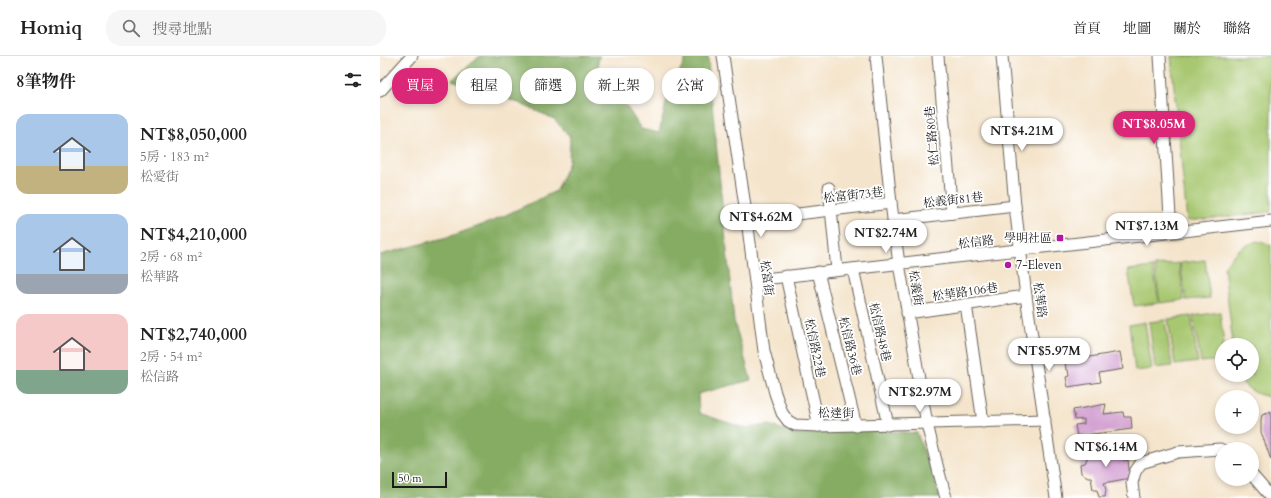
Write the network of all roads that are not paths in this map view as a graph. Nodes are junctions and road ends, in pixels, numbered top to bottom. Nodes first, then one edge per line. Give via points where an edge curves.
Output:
1 (412, 56) edge
2 (722, 56) edge
3 (876, 56) edge
4 (938, 56) edge
5 (1002, 56) edge
6 (1160, 56) edge
7 (380, 91) edge
8 (829, 188) dead end
9 (891, 203) junction
10 (1015, 206) junction
11 (831, 210) junction
12 (952, 213) junction
13 (747, 220) junction
14 (893, 220) junction
15 (1271, 221) edge
16 (1171, 232) junction
17 (1021, 250) junction
18 (899, 264) junction
19 (853, 269) junction
20 (837, 270) junction
21 (818, 272) junction
22 (786, 276) junction
23 (755, 280) junction
24 (1026, 296) junction
25 (966, 304) junction
26 (907, 313) junction
27 (1045, 420) junction
28 (983, 422) junction
29 (927, 424) junction
30 (795, 425) joint
31 (888, 425) junction
32 (818, 426) junction
33 (856, 426) junction
34 (1215, 449) edge
35 (1259, 483) edge
36 (1271, 497) edge
37 (946, 498) edge
38 (1056, 498) edge
39 (1134, 498) edge

1 - 7 street
2 - 13 street, 松富街
3 - 9 street, 松義街
4 - 12 street, 松仁路80巷
5 - 10 street, 松華路
6 - 16 street
8 - 11 street
9 - 11 street, 松富街73巷
9 - 14 street, 松義街
10 - 12 street, 松義街81巷
10 - 17 street, 松華路
11 - 13 street, 松富街73巷
11 - 20 street
12 - 14 street, 松義街81巷
13 - 23 street, 松富街
14 - 18 street, 松義街
15 - 16 street, 松信路
16 - 17 street, 松信路
17 - 18 street, 松信路
17 - 24 street, 松華路
18 - 19 street, 松信路
18 - 26 street, 松義街
19 - 20 street, 松信路
19 - 31 street, 松信路48巷
20 - 21 street, 松信路
21 - 22 street, 松信路
21 - 33 street, 松信路36巷
22 - 23 street, 松信路
22 - 32 street, 松信路22巷
23 - 30 street, 松富街 via 764,351 775,393 782,413
24 - 25 street, 松華路106巷
24 - 27 street, 松華路
25 - 26 street, 松華路106巷
25 - 28 street
26 - 29 street, 松義街
27 - 28 street, 松達街
27 - 38 street, 松華路
28 - 29 street, 松達街
29 - 31 street, 松達街
29 - 37 street, 松義街
30 - 32 street, 松達街
31 - 33 street, 松達街
32 - 33 street, 松達街
34 - 39 street via 1178,452 1141,463 1132,484
35 - 36 street

